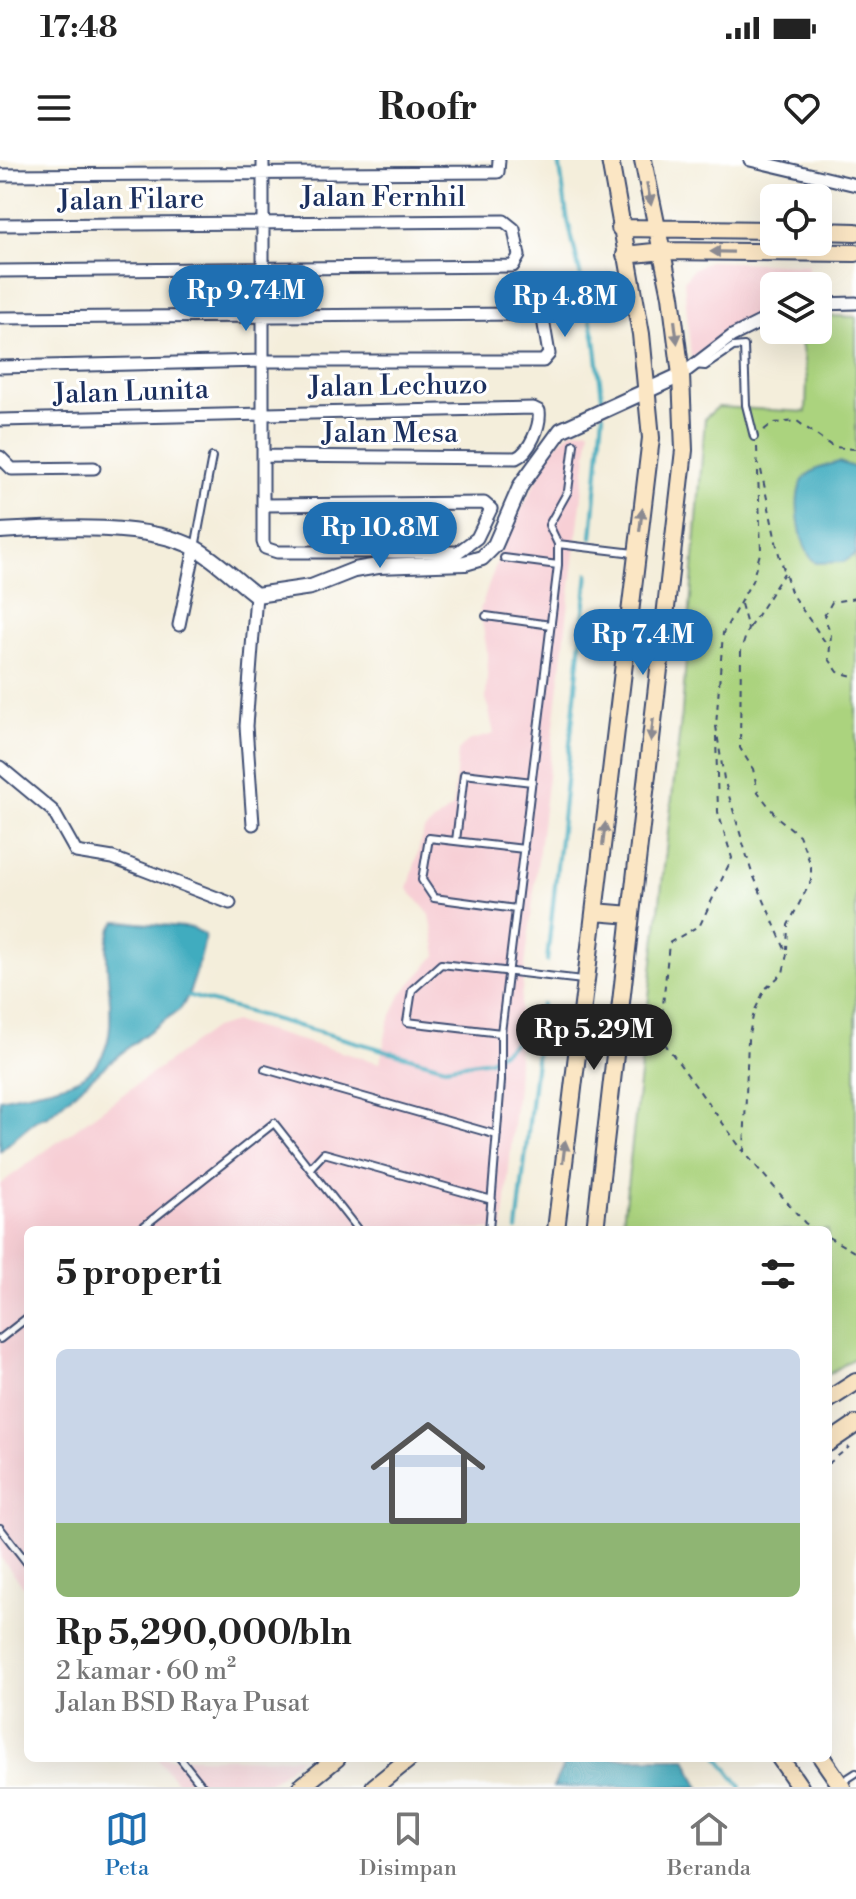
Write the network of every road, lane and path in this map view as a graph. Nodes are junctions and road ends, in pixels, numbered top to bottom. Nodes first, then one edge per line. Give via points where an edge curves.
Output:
1 (263, 160) edge
2 (610, 160) edge
3 (643, 160) edge
4 (750, 160) edge
5 (782, 164) edge
6 (498, 166) edge
7 (263, 174) junction
8 (0, 175) edge
9 (856, 185) edge
10 (263, 222) junction
11 (0, 225) edge
12 (620, 228) junction
13 (657, 228) junction
14 (760, 230) edge
15 (832, 231) edge
16 (856, 232) edge
17 (663, 251) junction
18 (856, 253) edge
19 (625, 255) junction
20 (264, 268) junction
21 (0, 271) edge
22 (856, 303) edge
23 (832, 304) edge
24 (264, 315) junction
25 (0, 318) edge
26 (760, 322) edge
27 (264, 361) junction
28 (0, 367) edge
29 (687, 370) junction
30 (648, 389) junction
31 (263, 412) junction
32 (0, 420) edge
33 (754, 437) junction
34 (574, 444) dead end
35 (856, 449) edge
36 (264, 456) junction
37 (0, 457) edge
38 (212, 457) dead end
39 (516, 458) joint
40 (760, 464) junction
41 (94, 468) dead end
42 (264, 505) junction
43 (0, 531) edge
44 (558, 544) junction
45 (195, 548) junction
46 (637, 554) junction
47 (504, 558) dead end
48 (558, 565) junction
49 (784, 572) junction
50 (256, 595) junction
51 (856, 598) edge
52 (741, 604) junction
53 (486, 616) dead end
54 (179, 625) dead end
55 (551, 625) junction
56 (748, 629) junction
57 (828, 646) junction
58 (856, 677) edge
59 (716, 726) junction
60 (0, 767) edge
61 (532, 782) junction
62 (253, 824) dead end
63 (456, 841) junction
64 (524, 849) junction
65 (230, 903) dead end
66 (516, 909) junction
67 (595, 912) junction
68 (631, 915) junction
69 (787, 954) junction
70 (509, 972) junction
71 (586, 980) junction
72 (501, 1033) junction
73 (265, 1069) dead end
74 (497, 1135) junction
75 (744, 1152) junction
76 (310, 1168) junction
77 (492, 1200) junction
78 (144, 1226) edge
79 (355, 1226) edge
80 (489, 1226) edge
81 (556, 1226) edge
82 (595, 1226) edge
83 (810, 1226) edge
84 (832, 1239) edge
85 (856, 1253) edge
86 (24, 1320) edge
87 (0, 1339) edge
88 (856, 1382) edge
89 (832, 1397) edge
90 (856, 1424) edge
91 (832, 1440) edge
92 (856, 1442) edge
93 (832, 1461) edge
94 (0, 1528) edge
95 (24, 1559) edge
96 (183, 1762) edge
97 (332, 1762) edge
98 (405, 1762) edge
99 (783, 1762) edge
100 (825, 1762) edge
101 (856, 1773) edge
102 (840, 1785) edge
103 (203, 1787) edge
104 (301, 1787) edge
105 (374, 1787) edge
106 (800, 1787) edge

1 - 7 street
2 - 12 main road
3 -> 13 main road
4 - 5 street
5 - 9 street
6 - 7 street
7 - 8 street
7 - 10 street
10 - 11 street, Jalan Filare
10 - 20 street
10 - 20 street, Jalan Fernhil via 504,221 514,229 519,256 513,266
12 - 13 main road
12 - 19 main road
13 - 14 main road
13 - 17 main road
15 - 16 main road
18 -> 17 main road
17 - 19 main road
17 -> 29 main road
19 - 30 main road
20 - 21 street
20 - 24 street
22 - 23 street
24 - 25 street
24 - 27 street
24 - 27 street via 535,314 545,325 549,354 543,361
26 - 29 street
27 - 28 street
27 - 31 street
29 - 30 street
29 - 33 lane via 744,346 746,405
29 -> 68 main road via 684,450
46 -> 30 main road via 651,438
30 - 50 street via 561,430 548,443 521,485 495,545 482,558 378,566 311,587
31 - 32 street, Jalan Lunita
31 - 36 street
31 - 39 street, Jalan Lechuzo via 533,408 539,411 539,424 527,449
33 - 35 path via 773,423 797,421 833,447
33 - 40 path
34 - 44 lane via 568,491 549,525
36 - 39 street, Jalan Mesa
36 - 42 street
37 - 41 street via 12,469
38 - 45 lane
40 - 49 path
40 - 52 path via 761,550
42 - 42 street via 263,542 277,552 458,552 469,546 491,509 484,503
43 - 45 street via 76,528 137,533
44 - 46 lane
44 - 48 lane
45 - 50 street
45 - 54 street
67 -> 46 main road
47 - 48 lane
48 - 55 lane
49 - 56 path
49 - 57 path via 792,595
50 - 62 street via 246,726
51 - 57 path via 826,608
52 - 56 path
52 - 59 path via 723,633
53 - 55 lane
55 - 61 lane
56 - 69 path via 741,651 740,748 753,769 758,792 799,835 811,865 811,881 788,925
57 - 58 path via 838,672
59 - 69 path via 724,779 751,870
59 - 75 path via 718,812 732,858 700,925 669,943 660,1037
60 - 65 street via 53,811 76,852 113,858
61 - 63 lane via 464,774
61 - 64 lane
63 - 64 lane
63 - 66 lane via 429,838 422,880 434,898
64 - 66 lane
66 - 70 lane
67 - 68 main road
67 - 71 main road
68 - 82 main road
69 - 75 path via 783,973 765,989 754,1012 748,1039
70 - 71 lane
70 - 72 lane
70 - 72 lane via 441,964 412,990 407,1022
81 -> 71 main road
72 - 74 lane
73 - 74 lane
74 - 77 lane
75 - 83 path
76 - 77 lane via 324,1153
76 - 78 lane via 274,1123
76 - 79 lane
77 - 80 lane
84 - 85 path
86 - 87 lane
88 - 89 main road
90 - 91 main road
92 - 93 path
94 - 95 lane
96 - 103 lane
97 - 104 main road
98 - 105 main road
99 - 106 main road
100 - 102 main road
101 - 102 lane

